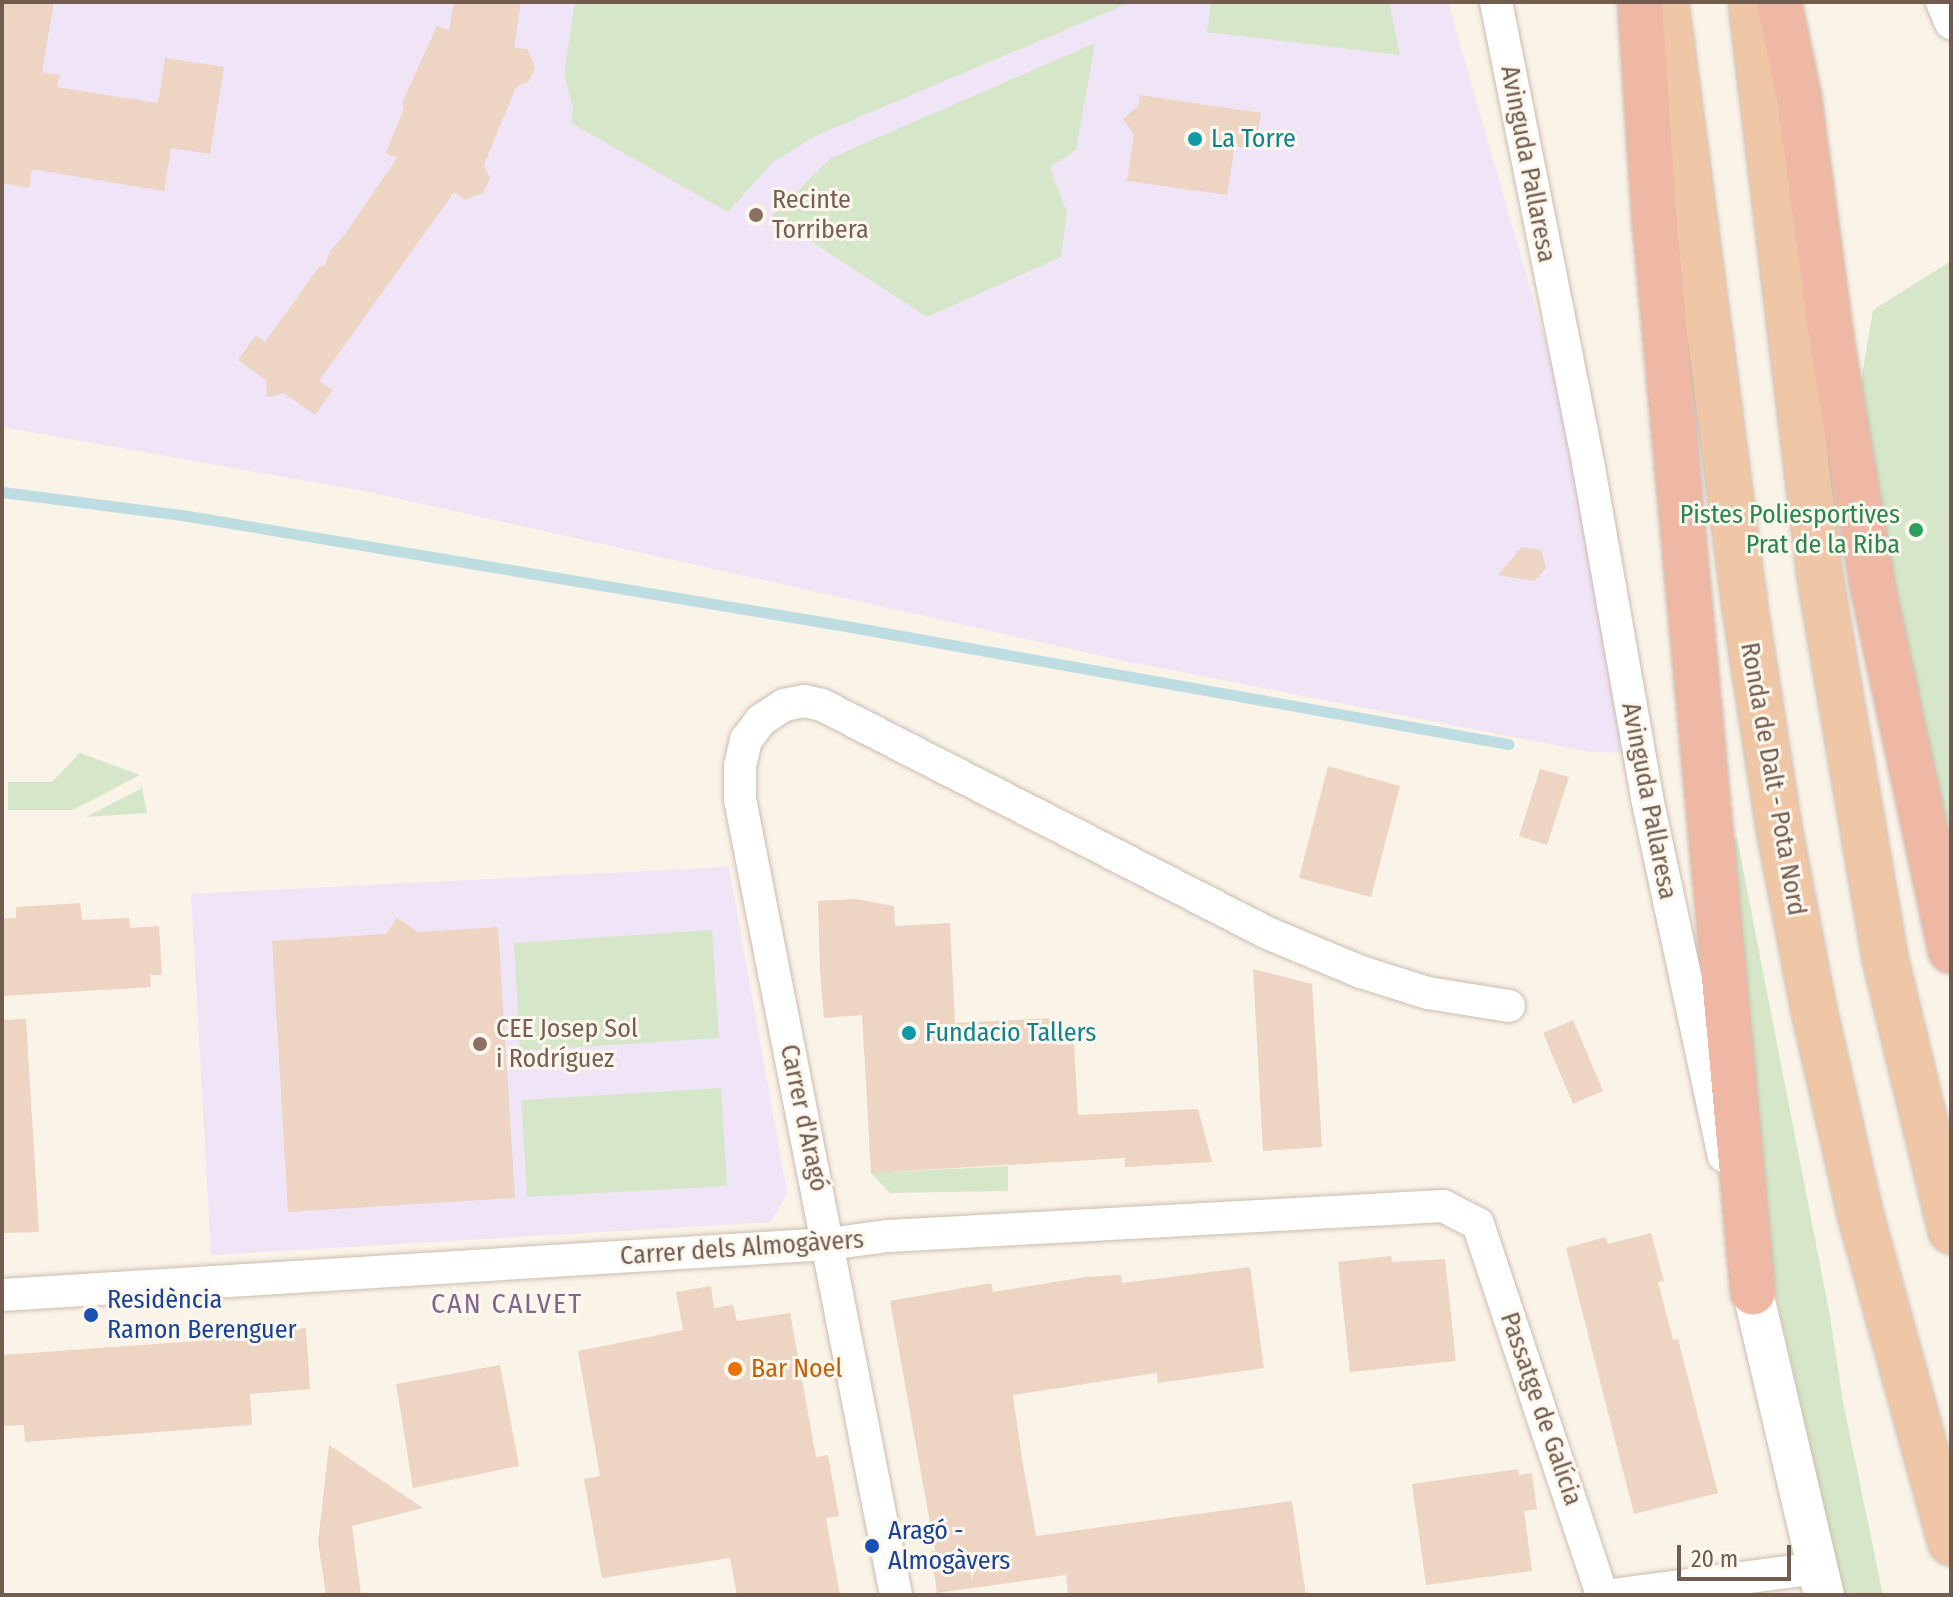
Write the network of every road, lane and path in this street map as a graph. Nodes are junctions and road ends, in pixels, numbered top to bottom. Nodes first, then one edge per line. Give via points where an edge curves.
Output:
1 (1496, 2) edge
2 (1640, 2) edge
3 (1666, 2) edge
4 (1751, 2) edge
5 (1779, 2) edge
6 (1942, 2) edge
7 (1951, 23) edge
8 (1951, 951) edge
9 (1509, 1006) dead end
10 (1478, 1224) joint
11 (1951, 1231) edge
12 (828, 1244) junction
13 (1753, 1293) junction
14 (2, 1295) edge
15 (1951, 1543) edge
16 (1821, 1581) edge
17 (896, 1595) edge
18 (1602, 1595) edge
19 (1612, 1595) edge

1 - 13 street, Avinguda Pallaresa via 1589,468 1647,798
2 - 13 highway via 1655,225
3 - 15 highway, Ronda de Dalt - Pota Nord via 1780,834 1860,1213
4 - 11 highway via 1820,577 1885,958
5 - 8 highway via 1799,98 1873,588
6 - 7 street
9 - 12 street, Carrer d'Aragó via 1428,993 1279,938 856,721 805,701 784,705 761,720 746,740 740,799
10 - 12 street, Carrer dels Almogàvers via 1443,1206 888,1236
10 - 18 street, Passatge de Galícia
12 - 14 street, Carrer dels Almogàvers
12 - 17 street, Carrer d'Aragó
13 - 16 street, Avinguda Pallaresa
16 - 19 street

